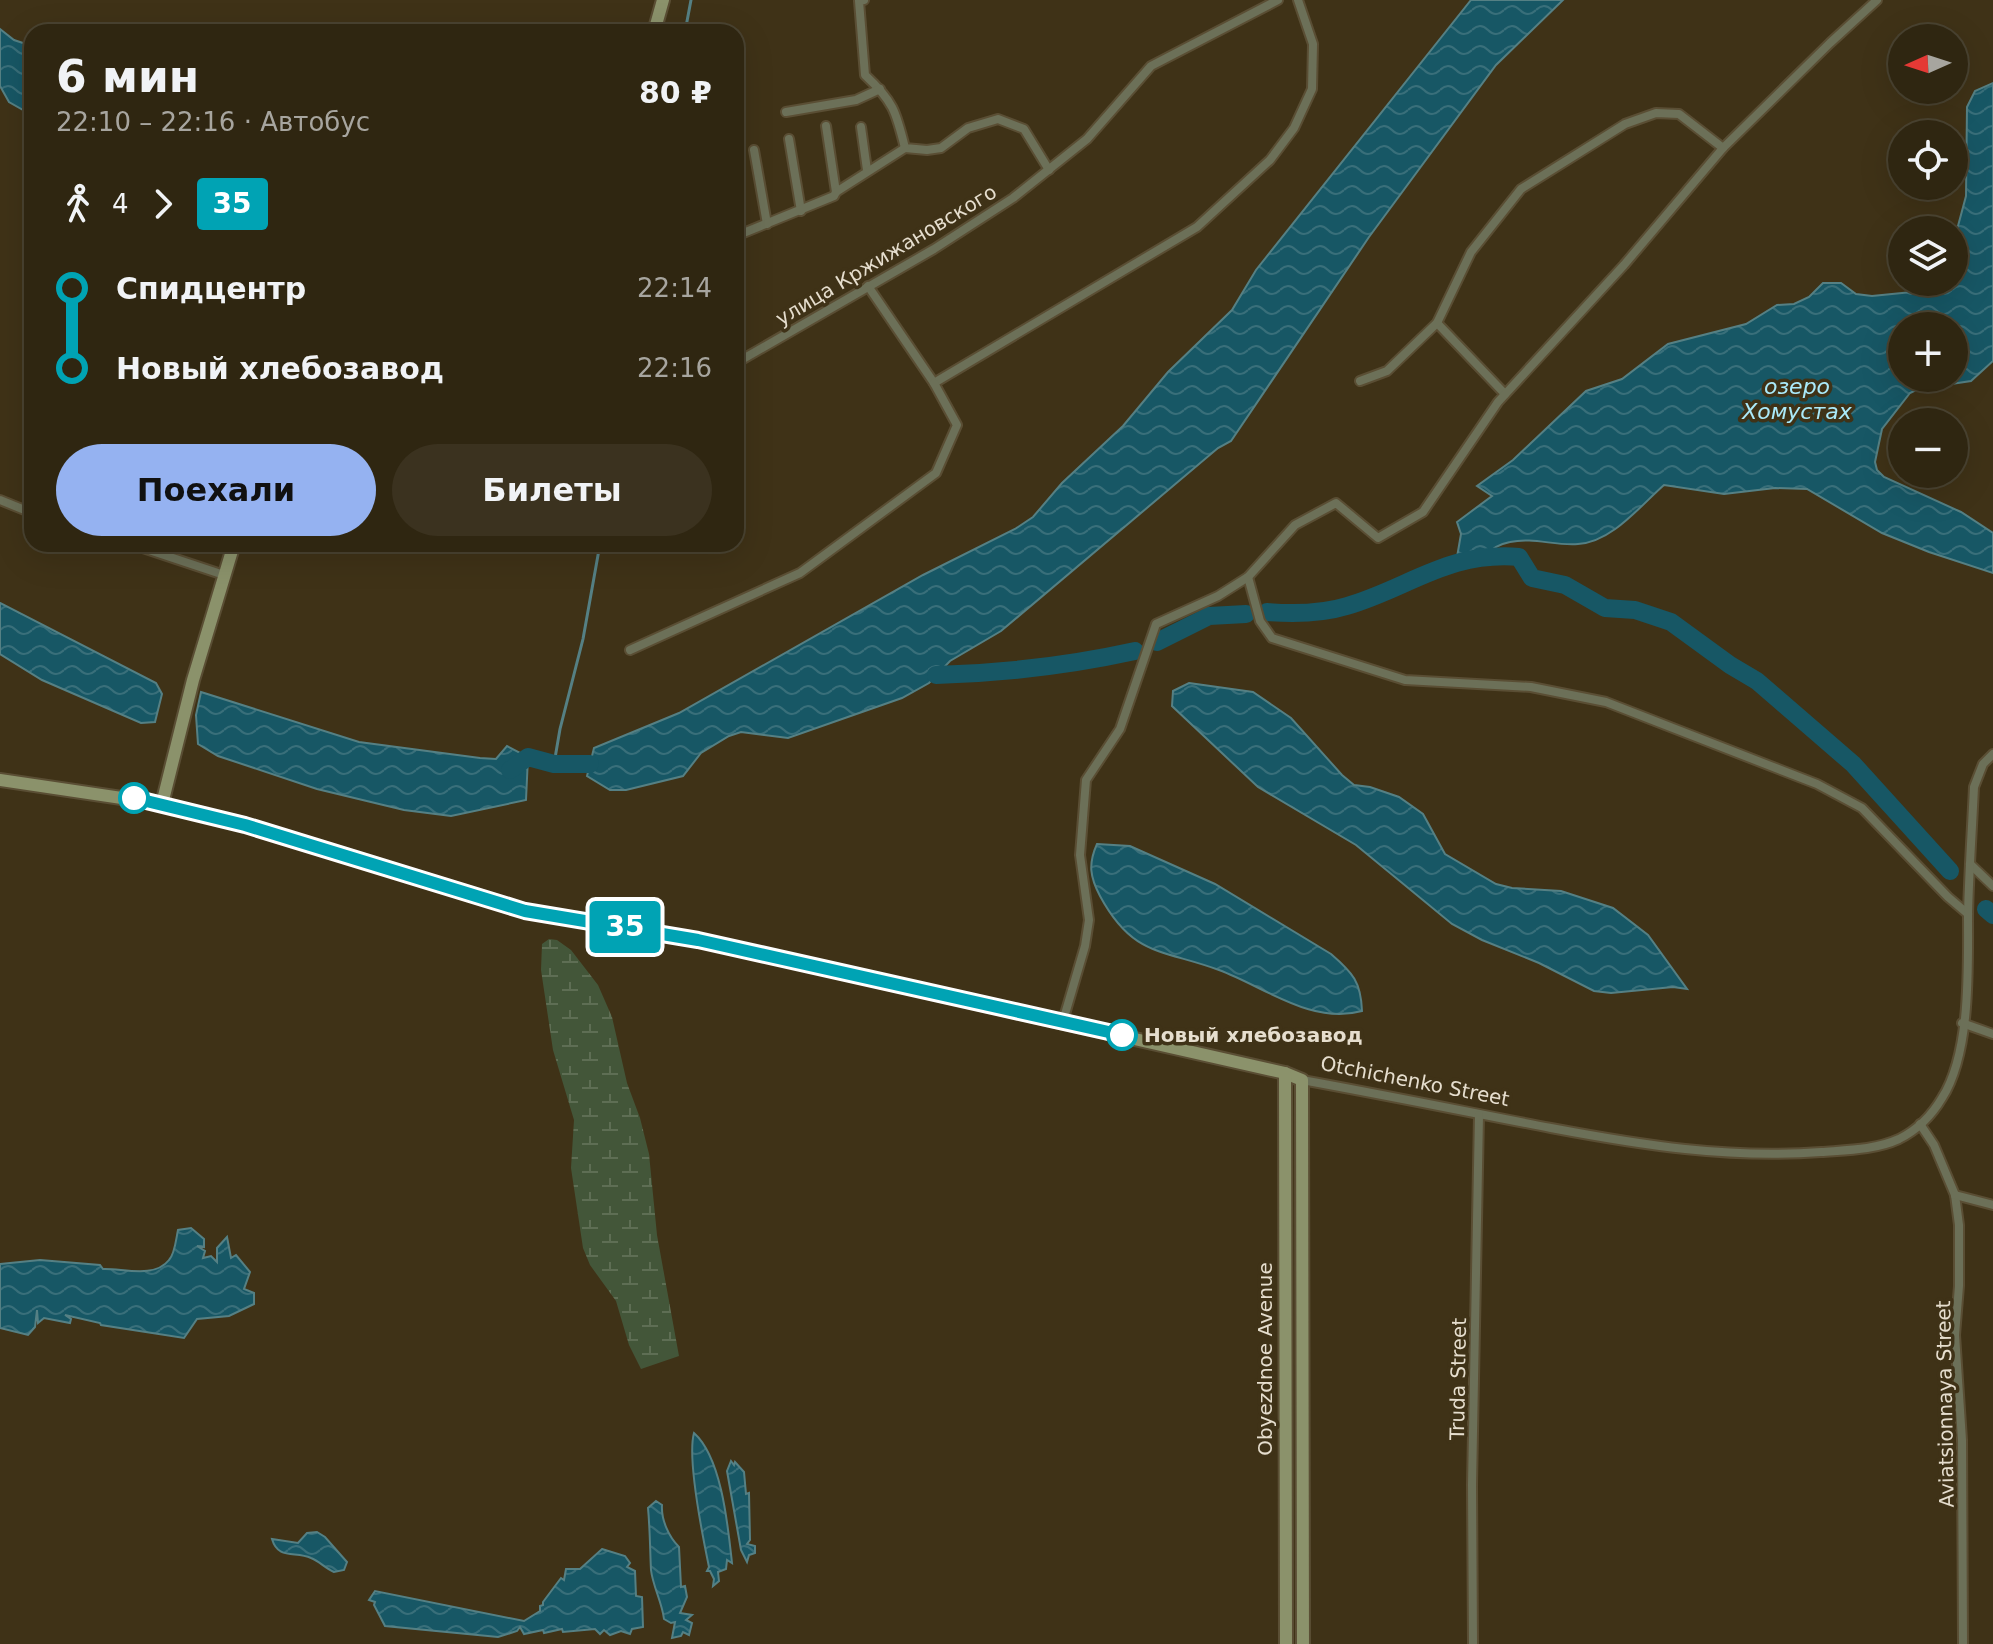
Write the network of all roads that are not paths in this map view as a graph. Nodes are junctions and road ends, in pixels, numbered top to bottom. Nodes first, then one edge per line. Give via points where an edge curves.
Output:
1 (663, 0) edge
2 (864, 0) edge
3 (1278, 0) edge
4 (1298, 0) edge
5 (1877, 0) edge
6 (656, 24) edge
7 (880, 89) junction
8 (786, 112) dead end
9 (826, 126) dead end
10 (861, 127) dead end
11 (789, 139) dead end
12 (905, 148) junction
13 (1723, 148) junction
14 (754, 150) dead end
15 (867, 170) junction
16 (1049, 170) junction
17 (836, 192) junction
18 (801, 211) junction
19 (767, 224) junction
20 (744, 233) edge
21 (868, 286) junction
22 (1437, 323) junction
23 (744, 358) edge
24 (1360, 381) dead end
25 (934, 383) junction
26 (1505, 394) junction
27 (0, 500) edge
28 (24, 510) edge
29 (155, 552) edge
30 (231, 552) edge
31 (224, 575) junction
32 (1248, 577) junction
33 (630, 650) dead end
34 (1993, 754) edge
35 (0, 780) edge
36 (162, 804) junction
37 (1970, 864) junction
38 (1993, 886) edge
39 (1968, 914) junction
40 (1063, 1021) junction
41 (1962, 1023) junction
42 (1993, 1034) edge
43 (1285, 1073) junction
44 (1302, 1080) junction
45 (1479, 1115) junction
46 (1920, 1124) junction
47 (1955, 1195) junction
48 (1993, 1205) edge
49 (1286, 1644) edge
50 (1303, 1644) edge
51 (1473, 1644) edge
52 (1963, 1644) edge

1 - 6 street
2 - 7 street via 859,1 865,75
3 - 16 street, улица Кржижановского via 1151,66 1087,139
4 - 25 street via 1313,44 1312,89 1294,128 1270,160 1197,227
5 - 13 street
7 - 8 street via 856,100
7 - 12 street via 897,111
9 - 17 street
10 - 15 street
11 - 18 street
12 - 15 street
12 - 16 street via 941,148 968,128 998,119 1024,129
13 - 22 street via 1679,114 1656,113 1604,136 1521,189 1471,252
13 - 26 street
14 - 19 street
15 - 17 street
16 - 21 street, улица Кржижановского via 934,249
17 - 18 street
18 - 19 street
19 - 20 street
21 - 23 street, улица Кржижановского
21 - 25 street
22 - 24 street via 1387,371
22 - 26 street
25 - 33 street via 957,425 936,473 800,573
26 - 32 street via 1423,512 1378,538 1336,503 1295,525
27 - 28 street
29 - 31 street
30 - 31 street
31 - 36 street
32 - 39 street via 1260,621 1272,638 1405,680 1531,687 1606,702 1817,784 1862,808
32 - 40 street via 1156,624 1120,729 1086,780 1080,855 1089,920
34 - 37 street, Otchichenko Street via 1976,779
35 - 36 street, Otchichenko Street
36 - 40 street, Otchichenko Street via 525,911 698,940
37 - 38 street
37 - 39 street, Otchichenko Street
39 - 41 street, Otchichenko Street
40 - 43 street, Otchichenko Street
41 - 42 street
41 - 46 street, Otchichenko Street via 1954,1076
43 - 44 street, Otchichenko Street
43 - 49 street, Obyezdnoe Avenue
44 - 45 street, Otchichenko Street
44 - 50 street, Obyezdnoe Avenue
45 - 46 street, Otchichenko Street via 1728,1154 1877,1146
45 - 51 street, Truda Street
46 - 47 street, Aviatsionnaya Street
47 - 48 street
47 - 52 street, Aviatsionnaya Street via 1960,1242 1955,1335

